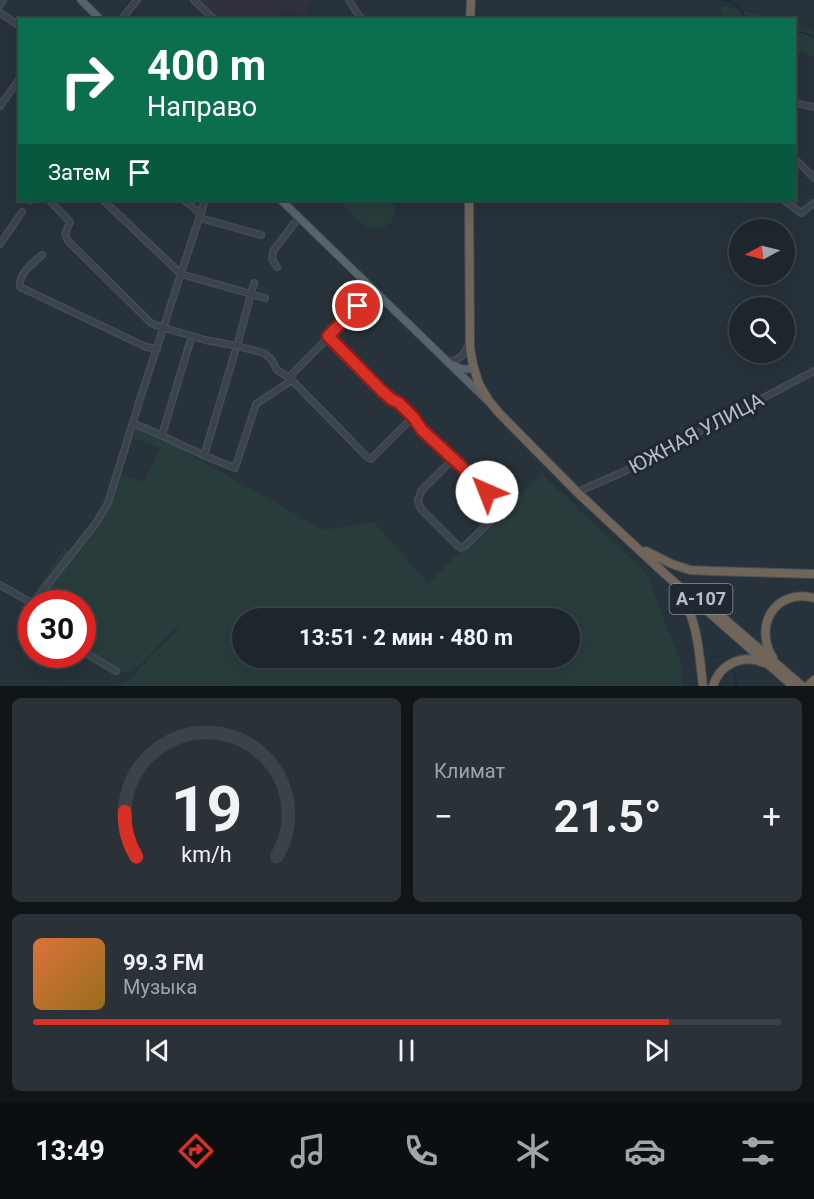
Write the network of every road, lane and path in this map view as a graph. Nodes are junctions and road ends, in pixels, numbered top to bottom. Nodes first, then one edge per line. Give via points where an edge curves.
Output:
1 (3, 0) edge
2 (81, 0) edge
3 (137, 0) edge
4 (194, 0) edge
5 (349, 0) edge
6 (471, 0) edge
7 (0, 5) edge
8 (0, 13) edge
9 (99, 18) edge
10 (123, 18) edge
11 (213, 18) edge
12 (361, 18) edge
13 (470, 18) edge
14 (18, 25) edge
15 (18, 81) edge
16 (796, 104) edge
17 (0, 106) edge
18 (814, 107) edge
19 (796, 160) edge
20 (814, 178) edge
21 (50, 201) edge
22 (104, 201) edge
23 (185, 201) edge
24 (205, 201) edge
25 (282, 201) edge
26 (469, 201) edge
27 (785, 201) edge
28 (814, 203) edge
29 (22, 212) dead end
30 (200, 216) junction
31 (299, 218) junction
32 (261, 235) dead end
33 (0, 244) edge
34 (42, 255) dead end
35 (277, 267) dead end
36 (181, 274) junction
37 (254, 283) dead end
38 (374, 291) junction
39 (251, 294) junction
40 (265, 298) dead end
41 (164, 328) junction
42 (328, 336) junction
43 (470, 341) junction
44 (190, 342) dead end
45 (157, 349) junction
46 (236, 349) junction
47 (445, 361) junction
48 (474, 369) junction
49 (814, 371) edge
50 (290, 380) junction
51 (494, 407) junction
52 (413, 417) junction
53 (133, 423) junction
54 (162, 435) junction
55 (204, 456) junction
56 (453, 459) junction
57 (577, 492) junction
58 (492, 505) dead end
59 (497, 514) dead end
60 (619, 530) junction
61 (641, 548) junction
62 (665, 574) junction
63 (814, 574) edge
64 (0, 585) edge
65 (42, 590) edge
66 (18, 595) edge
67 (814, 598) edge
68 (96, 659) edge
69 (779, 670) junction
70 (116, 671) dead end
71 (814, 680) edge
72 (792, 683) edge
73 (703, 686) edge
74 (713, 686) edge
75 (802, 686) edge
76 (808, 686) edge

1 - 7 street
2 - 9 main road
3 - 10 street
4 - 11 street
5 - 12 street
6 - 13 highway
8 - 14 street
15 - 17 street
16 - 18 street
19 - 20 street
21 - 41 street via 70,222 65,234 68,241 151,323
22 - 36 street
23 - 30 street
24 - 30 street
25 - 31 main road
26 - 43 highway, А-107
27 - 28 street via 801,213
29 - 33 street
30 - 32 street
30 - 36 street
31 - 35 street via 273,251
31 - 38 main road
34 - 45 street via 20,279 20,287
36 - 39 street
36 - 41 street
37 - 39 street
38 - 42 street
38 - 47 main road
39 - 40 street
39 - 46 street
41 - 45 street
41 - 46 street
42 - 50 street
42 - 52 street
43 - 47 street via 462,357
43 - 48 highway, А-107
44 - 54 street
45 - 53 street
46 - 50 street via 264,353
46 - 55 street
47 - 48 main road via 459,368
47 - 51 main road
48 - 51 highway, А-107
49 - 57 street, ЮЖНАЯ УЛИЦА via 621,473
50 - 52 street via 371,459
50 - 55 street via 256,404 235,468
51 - 57 highway, А-107
52 - 56 street
53 - 54 street
53 - 65 street via 108,503
54 - 55 street
56 - 58 street via 487,492
56 - 59 street via 419,495 421,509 461,548
57 - 60 highway, А-107
60 - 61 highway, А-107
60 - 62 highway, А-107
61 - 63 highway via 690,570
61 - 69 highway, А-107
62 - 69 highway, А-107
62 - 73 highway via 681,594 692,618
64 - 66 street
67 - 69 highway via 798,596 784,600 767,620 767,646
68 - 70 street
69 - 72 highway, А-107
69 - 74 highway via 756,660 738,660 723,668
71 - 76 highway
72 - 75 highway, А-107

